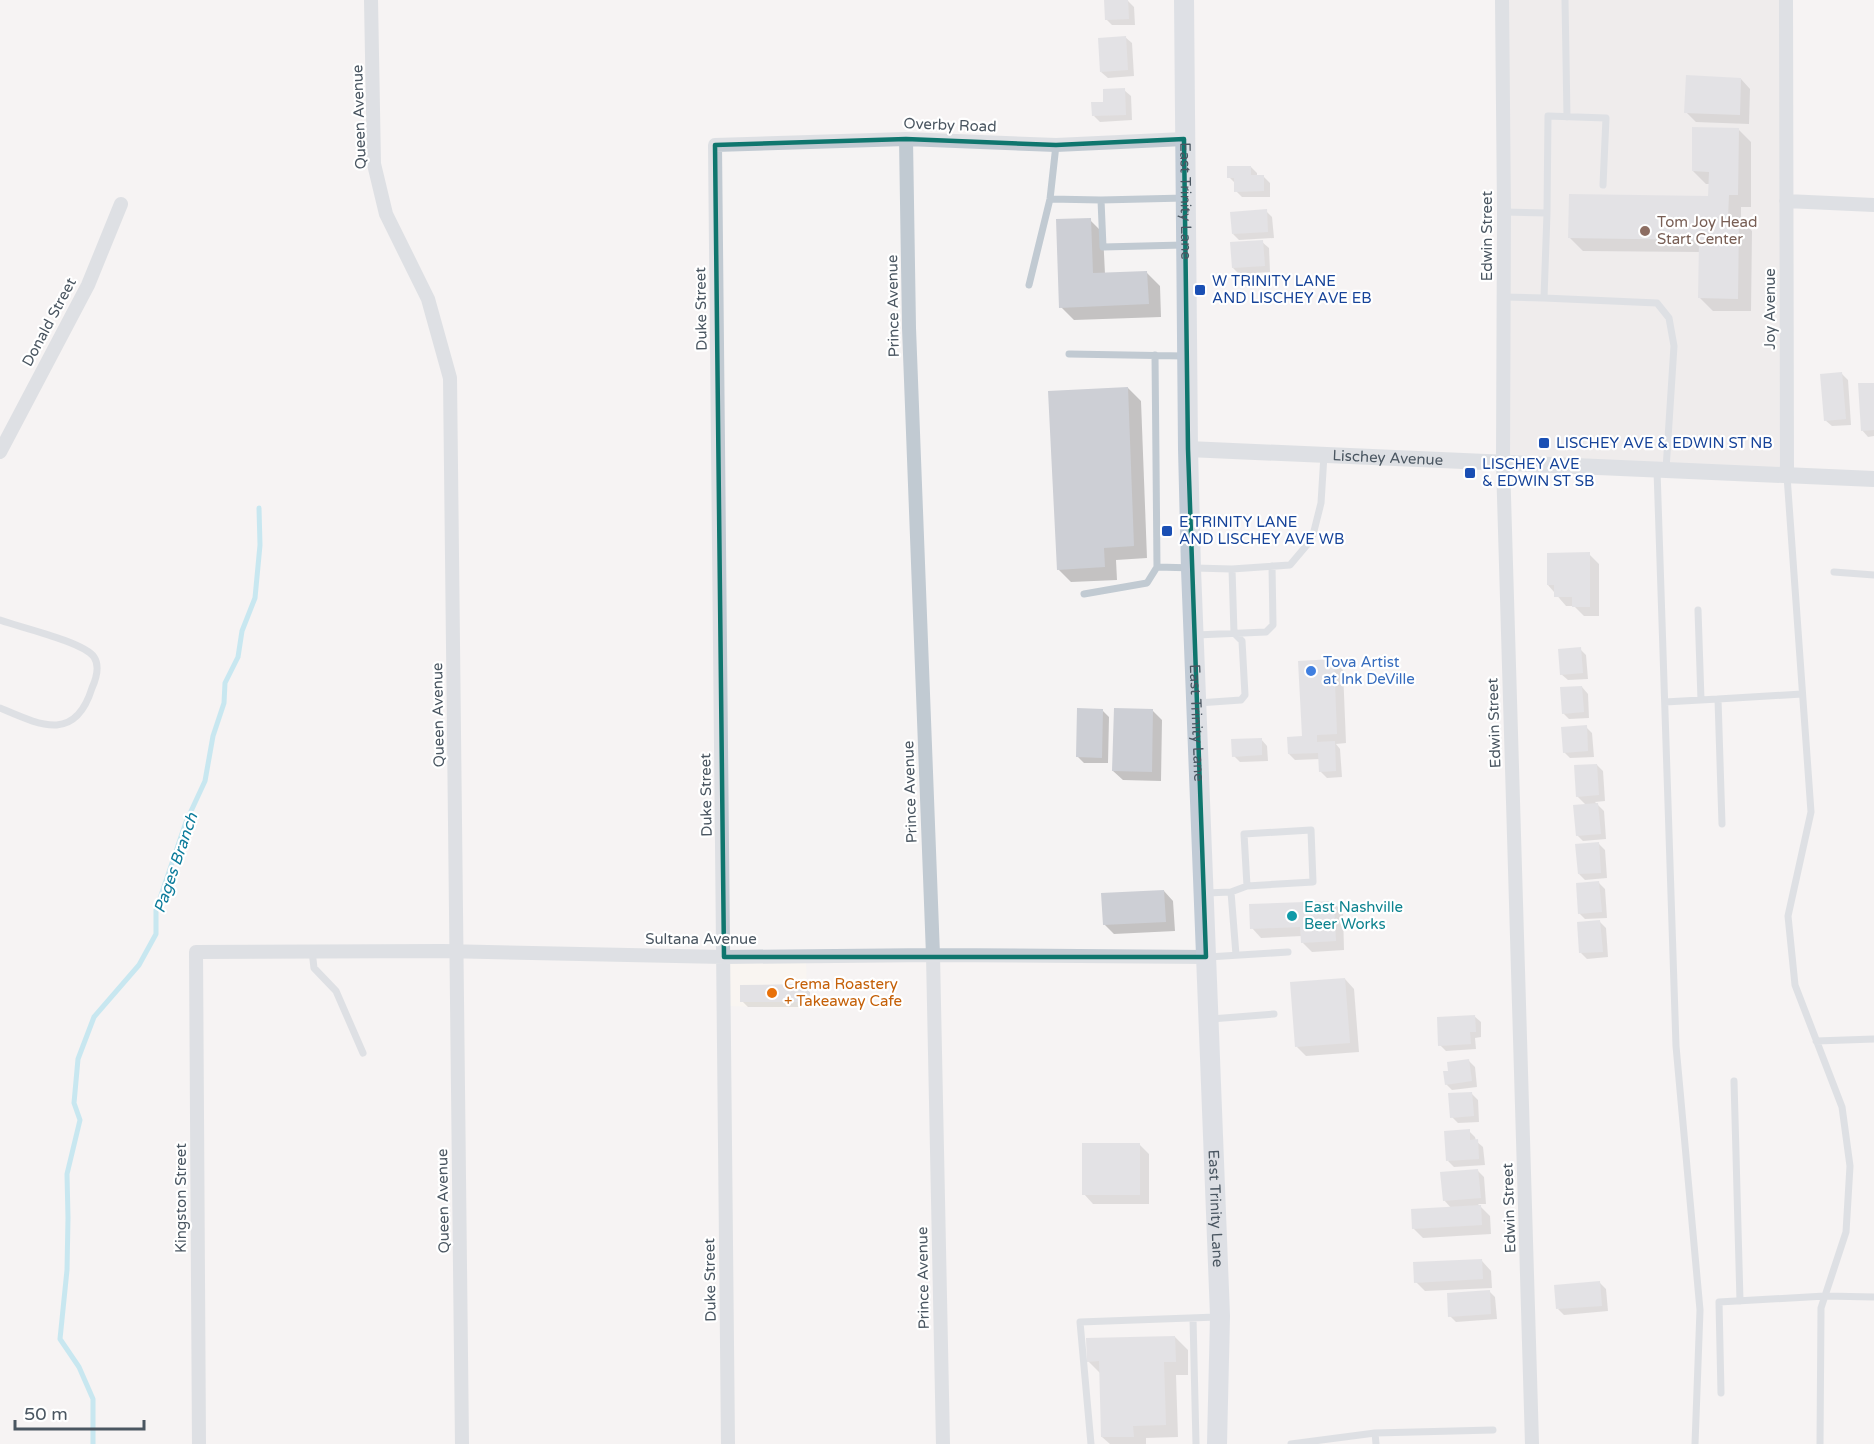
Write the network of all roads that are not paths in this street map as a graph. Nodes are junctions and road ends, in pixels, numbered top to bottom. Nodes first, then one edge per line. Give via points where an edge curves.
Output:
1 (371, 0) edge
2 (1184, 0) edge
3 (1502, 0) edge
4 (1565, 0) edge
5 (1786, 0) edge
6 (1567, 117) junction
7 (906, 139) junction
8 (1184, 139) junction
9 (715, 145) joint
10 (1056, 145) junction
11 (1604, 185) dead end
12 (1185, 198) junction
13 (1050, 199) junction
14 (1101, 200) junction
15 (1786, 201) junction
16 (121, 204) dead end
17 (1874, 205) edge
18 (1504, 212) junction
19 (1547, 213) junction
20 (1186, 245) junction
21 (1029, 285) dead end
22 (1504, 297) junction
23 (1544, 298) junction
24 (1069, 354) dead end
25 (1155, 355) junction
26 (1186, 356) junction
27 (1, 449) edge
28 (1188, 450) junction
29 (1324, 455) junction
30 (1503, 463) junction
31 (1662, 469) junction
32 (1786, 474) junction
33 (1874, 479) edge
34 (1157, 567) junction
35 (1272, 567) junction
36 (1191, 569) junction
37 (1232, 569) junction
38 (1834, 572) dead end
39 (1874, 575) edge
40 (1084, 594) dead end
41 (1698, 610) dead end
42 (0, 621) edge
43 (1234, 633) junction
44 (1194, 636) junction
45 (1802, 694) junction
46 (1718, 699) junction
47 (1701, 700) junction
48 (1665, 702) junction
49 (1196, 703) junction
50 (0, 708) edge
51 (1722, 824) dead end
52 (1247, 886) junction
53 (1232, 892) junction
54 (1203, 893) junction
55 (312, 951) junction
56 (196, 952) joint
57 (457, 952) junction
58 (1288, 952) dead end
59 (933, 955) junction
60 (1236, 955) junction
61 (724, 957) junction
62 (1206, 957) junction
63 (1274, 1014) dead end
64 (1210, 1020) junction
65 (1874, 1039) edge
66 (1816, 1041) junction
67 (363, 1053) dead end
68 (1734, 1081) dead end
69 (1825, 1296) junction
70 (1874, 1296) edge
71 (1740, 1301) junction
72 (1220, 1316) junction
73 (1193, 1318) junction
74 (1721, 1393) dead end
75 (1493, 1430) dead end
76 (1376, 1433) junction
77 (199, 1444) edge
78 (462, 1444) edge
79 (728, 1444) edge
80 (943, 1444) edge
81 (1091, 1444) edge
82 (1196, 1444) edge
83 (1217, 1444) edge
84 (1291, 1444) edge
85 (1376, 1444) edge
86 (1532, 1444) edge
87 (1695, 1444) edge
88 (1820, 1444) edge

1 - 57 street, Queen Avenue via 374,164 386,214 428,299 450,378
2 - 8 main road, East Trinity Lane
3 - 18 street, Edwin Street
4 - 6 lane
5 - 15 street, Joy Avenue
6 - 11 lane via 1606,117
6 - 19 lane via 1548,116
7 - 9 street, Overby Road
7 - 10 street, Overby Road
7 - 59 street, Prince Avenue via 909,328
8 - 10 street, Overby Road
8 - 12 main road, East Trinity Lane
9 - 61 street, Duke Street
10 - 13 lane
12 - 14 lane
12 - 20 main road, East Trinity Lane
13 - 14 lane
13 - 21 lane
14 - 20 lane via 1103,247
15 - 17 street
15 - 32 street, Joy Avenue
16 - 27 street, Donald Street via 88,285
18 - 19 lane
18 - 22 street, Edwin Street
19 - 23 lane
20 - 26 main road, East Trinity Lane
22 - 23 lane
22 - 30 street, Edwin Street
23 - 31 lane via 1657,303 1669,318 1674,346
24 - 25 lane
25 - 26 lane
25 - 34 lane
26 - 28 main road, East Trinity Lane
28 - 29 street, Lischey Avenue
28 - 36 main road, East Trinity Lane
29 - 30 street, Lischey Avenue
29 - 35 lane via 1321,503 1312,539 1290,565
30 - 31 street, Lischey Avenue
30 - 86 street, Edwin Street
31 - 32 street, Lischey Avenue
31 - 48 lane
32 - 33 street, Lischey Avenue
32 - 45 lane
34 - 36 lane
34 - 40 lane via 1147,583
35 - 37 lane
35 - 43 lane via 1273,625 1266,632
36 - 37 lane
36 - 44 main road, East Trinity Lane
37 - 43 lane
38 - 39 lane
41 - 47 lane
42 - 50 lane via 79,645 94,657 98,672 85,707 65,724 42,725
43 - 44 lane
43 - 49 lane via 1242,641 1245,695 1241,700
44 - 49 main road, East Trinity Lane
45 - 46 lane
45 - 66 lane via 1811,812 1788,916 1795,985
46 - 47 lane
46 - 51 lane
47 - 48 lane
48 - 87 lane via 1676,1046 1700,1310
49 - 54 main road, East Trinity Lane
52 - 52 lane via 1313,882 1311,831 1244,834
52 - 53 lane
53 - 54 lane
53 - 60 lane
54 - 62 main road, East Trinity Lane
55 - 56 street, Sultana Avenue
55 - 57 street, Sultana Avenue
55 - 67 lane via 314,969 336,991
56 - 77 street, Kingston Street
57 - 61 street, Sultana Avenue
57 - 78 street, Queen Avenue
58 - 60 lane
59 - 61 street, Sultana Avenue
59 - 62 street, Sultana Avenue
59 - 80 street, Prince Avenue
60 - 62 lane
61 - 79 street, Duke Street
62 - 64 main road, East Trinity Lane
63 - 64 lane
64 - 72 main road, East Trinity Lane
65 - 66 lane
66 - 69 lane via 1842,1107 1850,1166 1846,1232
68 - 71 lane
69 - 70 lane
69 - 71 lane
69 - 88 lane via 1821,1308
71 - 74 lane via 1719,1302
72 - 73 lane
72 - 83 main road, East Trinity Lane
73 - 81 lane via 1080,1322
73 - 82 lane
75 - 76 lane
76 - 84 lane
76 - 85 lane

